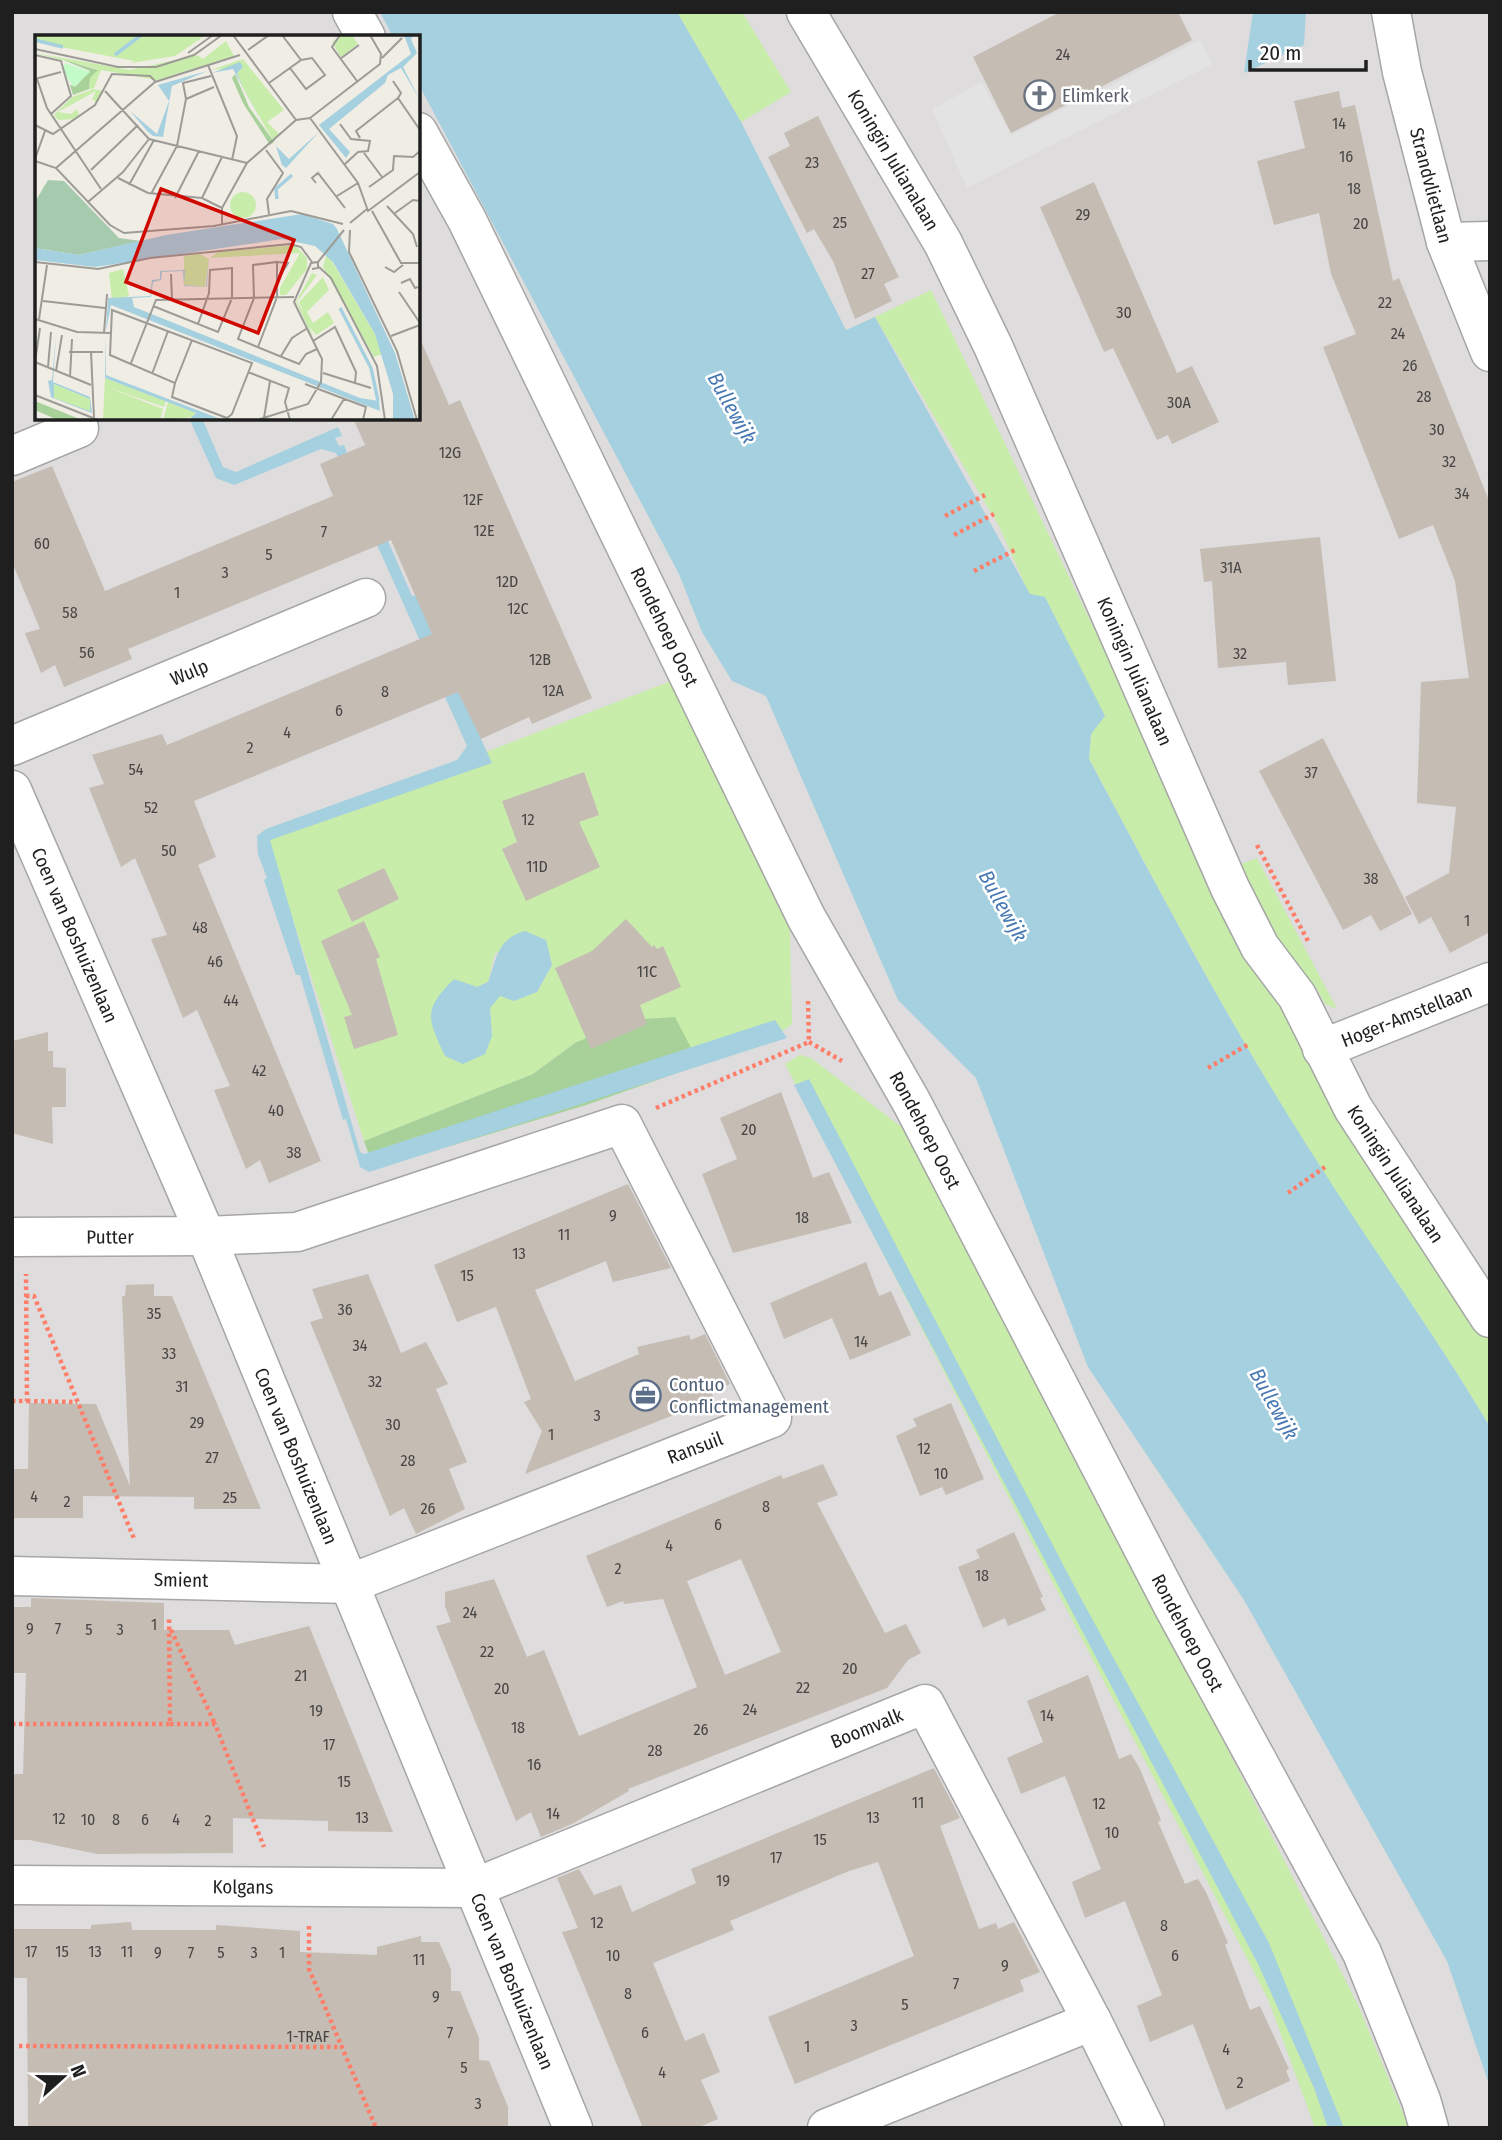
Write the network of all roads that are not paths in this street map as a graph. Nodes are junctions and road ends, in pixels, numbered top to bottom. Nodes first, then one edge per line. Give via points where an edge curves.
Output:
1 (352, 12) edge
2 (806, 12) edge
3 (1391, 12) edge
4 (365, 35) edge
5 (420, 136) edge
6 (1490, 241) edge
7 (1446, 242) junction
8 (1490, 352) edge
9 (79, 428) dead end
10 (12, 456) edge
11 (366, 598) dead end
12 (12, 746) edge
13 (12, 790) edge
14 (1490, 982) edge
15 (1322, 1049) junction
16 (206, 1236) junction
17 (19, 1237) edge
18 (1490, 1318) edge
19 (12, 1576) edge
20 (349, 1584) junction
21 (12, 1885) edge
22 (474, 1888) junction
23 (1092, 2021) junction
24 (857, 2124) edge
25 (573, 2128) edge
26 (1146, 2128) edge
27 (1429, 2128) edge

1 - 4 street
2 - 15 street, Koningin Julianalaan via 943,243 1064,505 1230,888 1260,947 1297,996
3 - 7 street, Strandvlietlaan
5 - 27 street, Rondehoep Oost via 467,220 806,917 912,1103 1173,1606 1362,1953
6 - 7 street
7 - 8 street, Strandvlietlaan
9 - 10 street
11 - 12 street, Wulp
13 - 16 street, Coen van Boshuizenlaan
14 - 15 street, Hoger-Amstellaan
15 - 18 street, Koningin Julianalaan via 1353,1108
16 - 17 street, Putter
16 - 20 street, Coen van Boshuizenlaan
16 - 20 street, Ransuil via 297,1232 622,1124 772,1418
19 - 20 street, Smient
20 - 22 street, Coen van Boshuizenlaan
21 - 22 street, Kolgans
22 - 23 street, Boomvalk via 925,1704
22 - 25 street, Coen van Boshuizenlaan
23 - 24 street
23 - 26 street, Boomvalk

